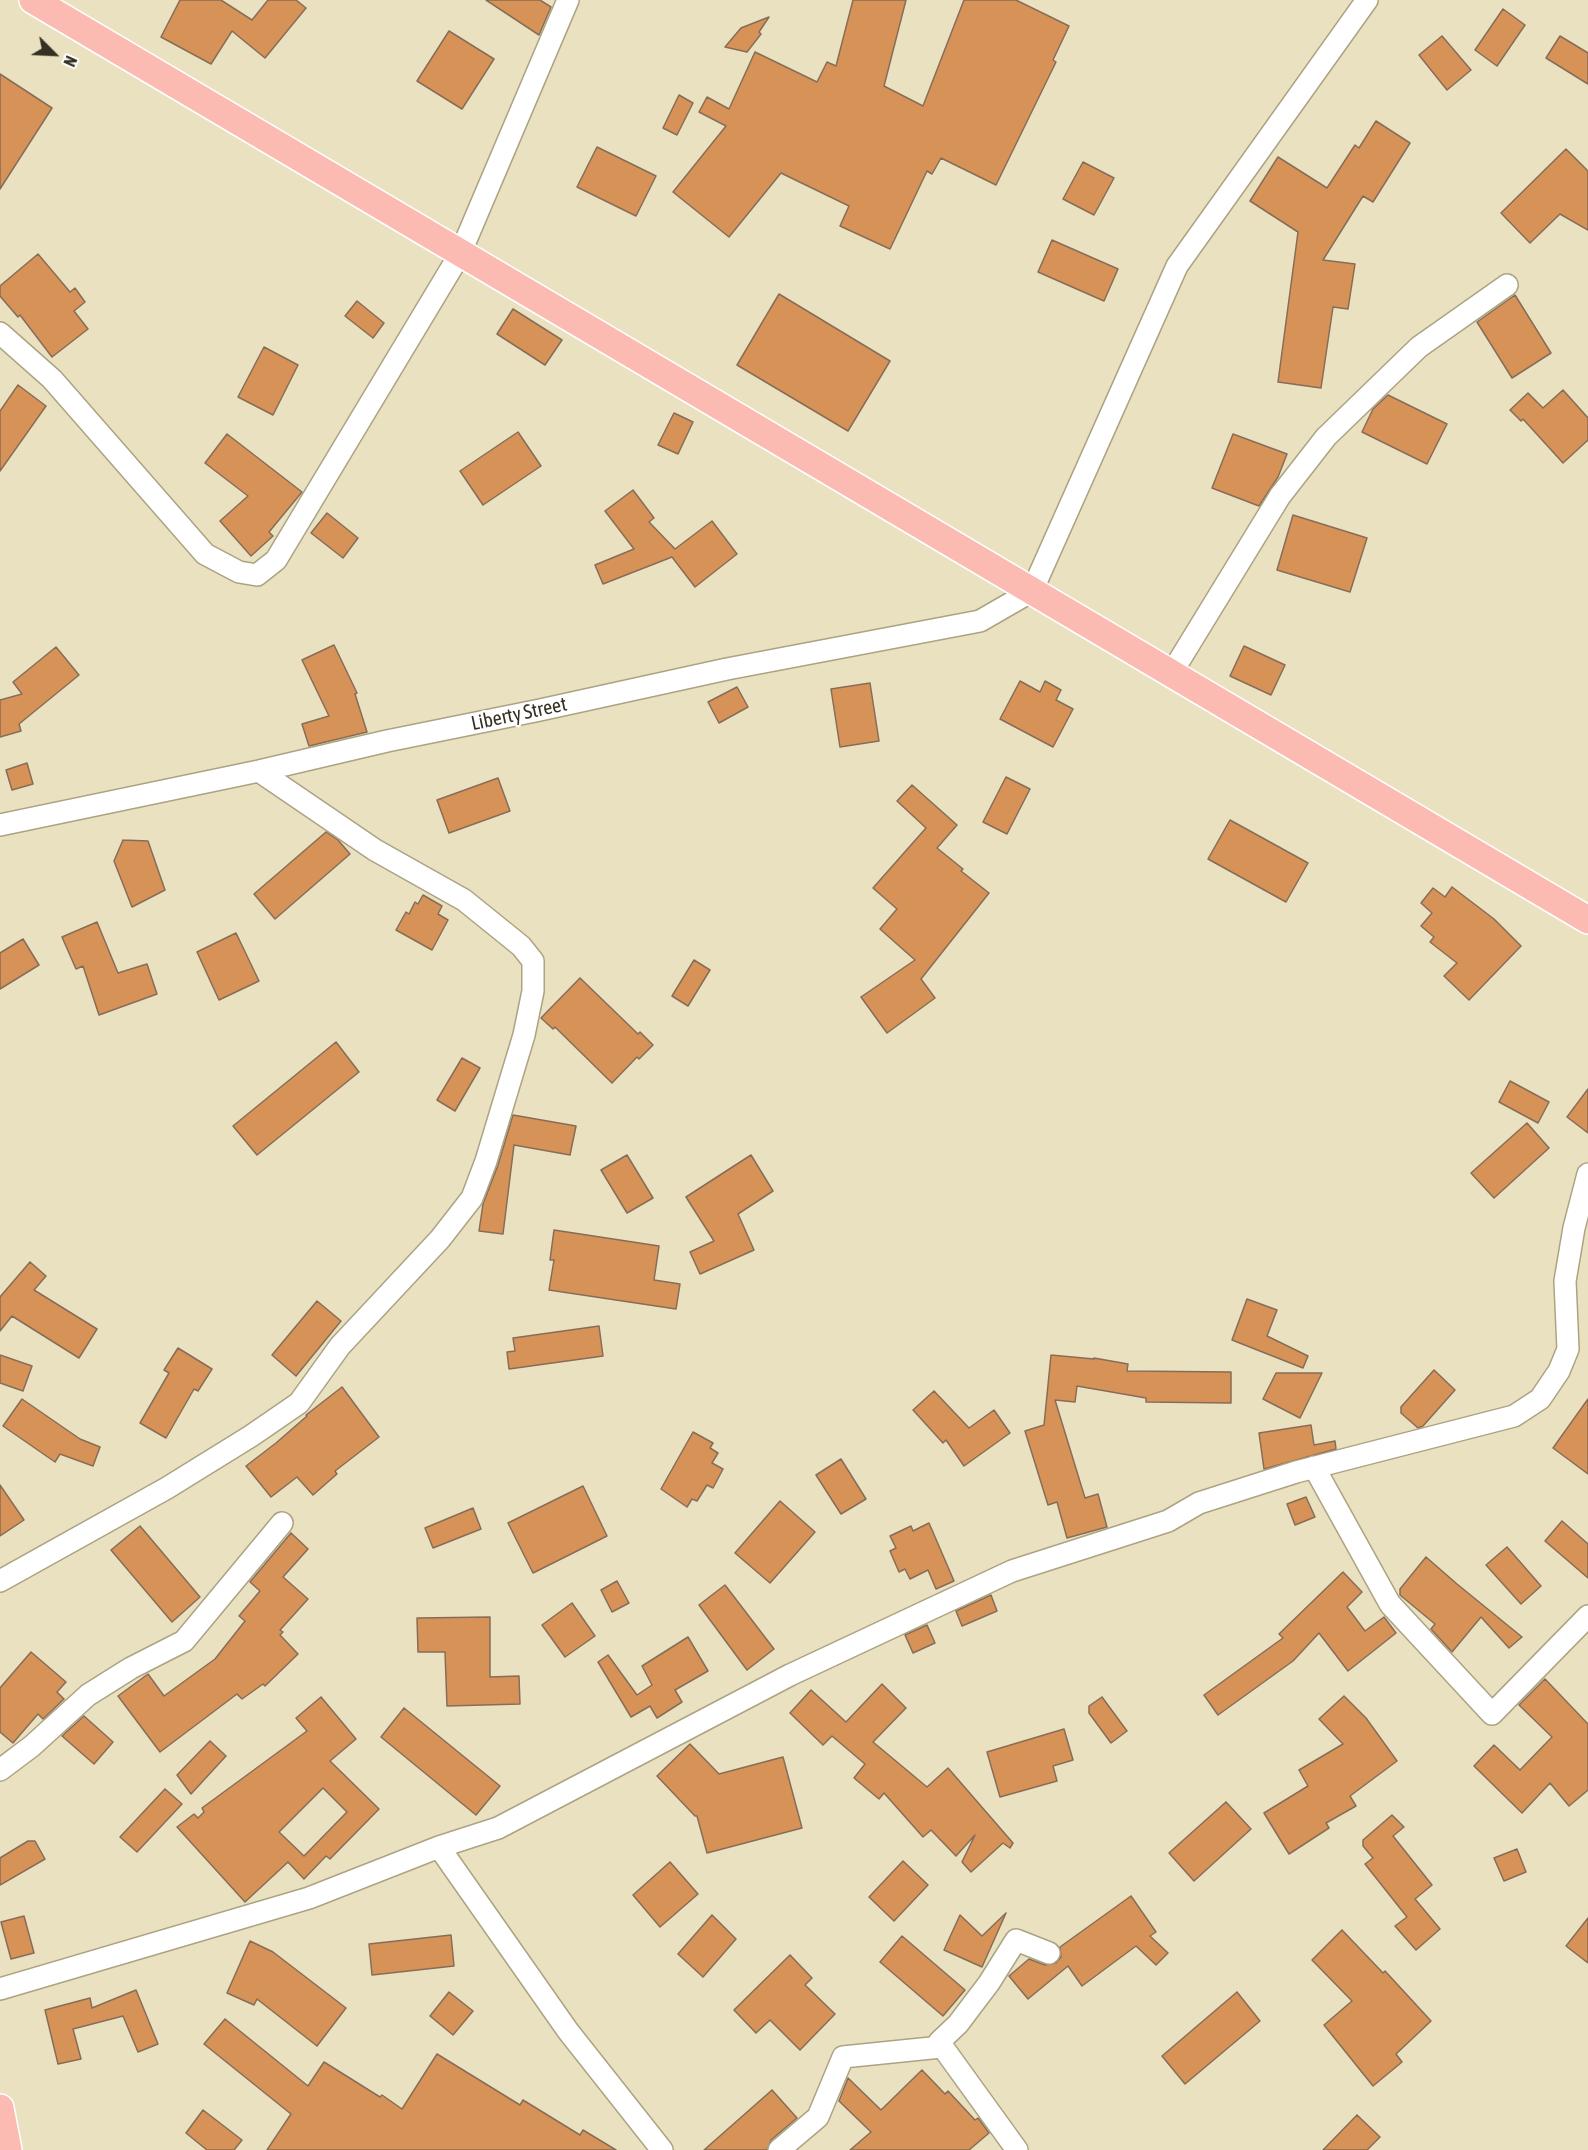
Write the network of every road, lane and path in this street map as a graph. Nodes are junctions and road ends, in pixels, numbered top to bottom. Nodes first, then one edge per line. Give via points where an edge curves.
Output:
1 (33, 0) edge
2 (568, 0) edge
3 (1367, 0) edge
4 (460, 254) junction
5 (1507, 285) dead end
6 (0, 333) edge
7 (1032, 591) junction
8 (1171, 674) junction
9 (259, 771) junction
10 (0, 825) edge
11 (1588, 920) edge
12 (1588, 1174) edge
13 (1314, 1467) junction
14 (282, 1523) dead end
15 (0, 1581) edge
16 (1588, 1616) edge
17 (0, 1770) edge
18 (439, 1846) junction
19 (1049, 1953) dead end
20 (0, 1989) edge
21 (941, 2047) junction
22 (0, 2108) edge
23 (8, 2150) edge
24 (662, 2150) edge
25 (779, 2150) edge
26 (1017, 2150) edge

1 - 4 main road
2 - 4 street
3 - 7 street via 1177,266
4 - 6 street via 276,560 257,575 239,572 205,554 52,380
4 - 7 main road
5 - 8 street via 1419,347 1326,437 1281,496
7 - 8 main road
7 - 9 street, Liberty Street via 980,621 727,669
8 - 11 main road
9 - 10 street, Liberty Street
9 - 15 street via 375,850 464,900 521,946 533,961 533,991 524,1035 486,1161 472,1198 440,1239 340,1346 299,1403 167,1488
12 - 13 street via 1564,1281 1568,1348 1540,1400 1514,1416
13 - 16 street via 1390,1604 1492,1714
13 - 18 street via 1199,1503 1168,1521 1012,1571 790,1675 498,1828
14 - 17 street via 184,1641 88,1695
18 - 20 street via 309,1898
18 - 24 street via 568,2031
19 - 21 street via 1016,1940 989,1983 939,2042
21 - 25 street via 843,2057 818,2117
21 - 26 street
22 - 23 main road

